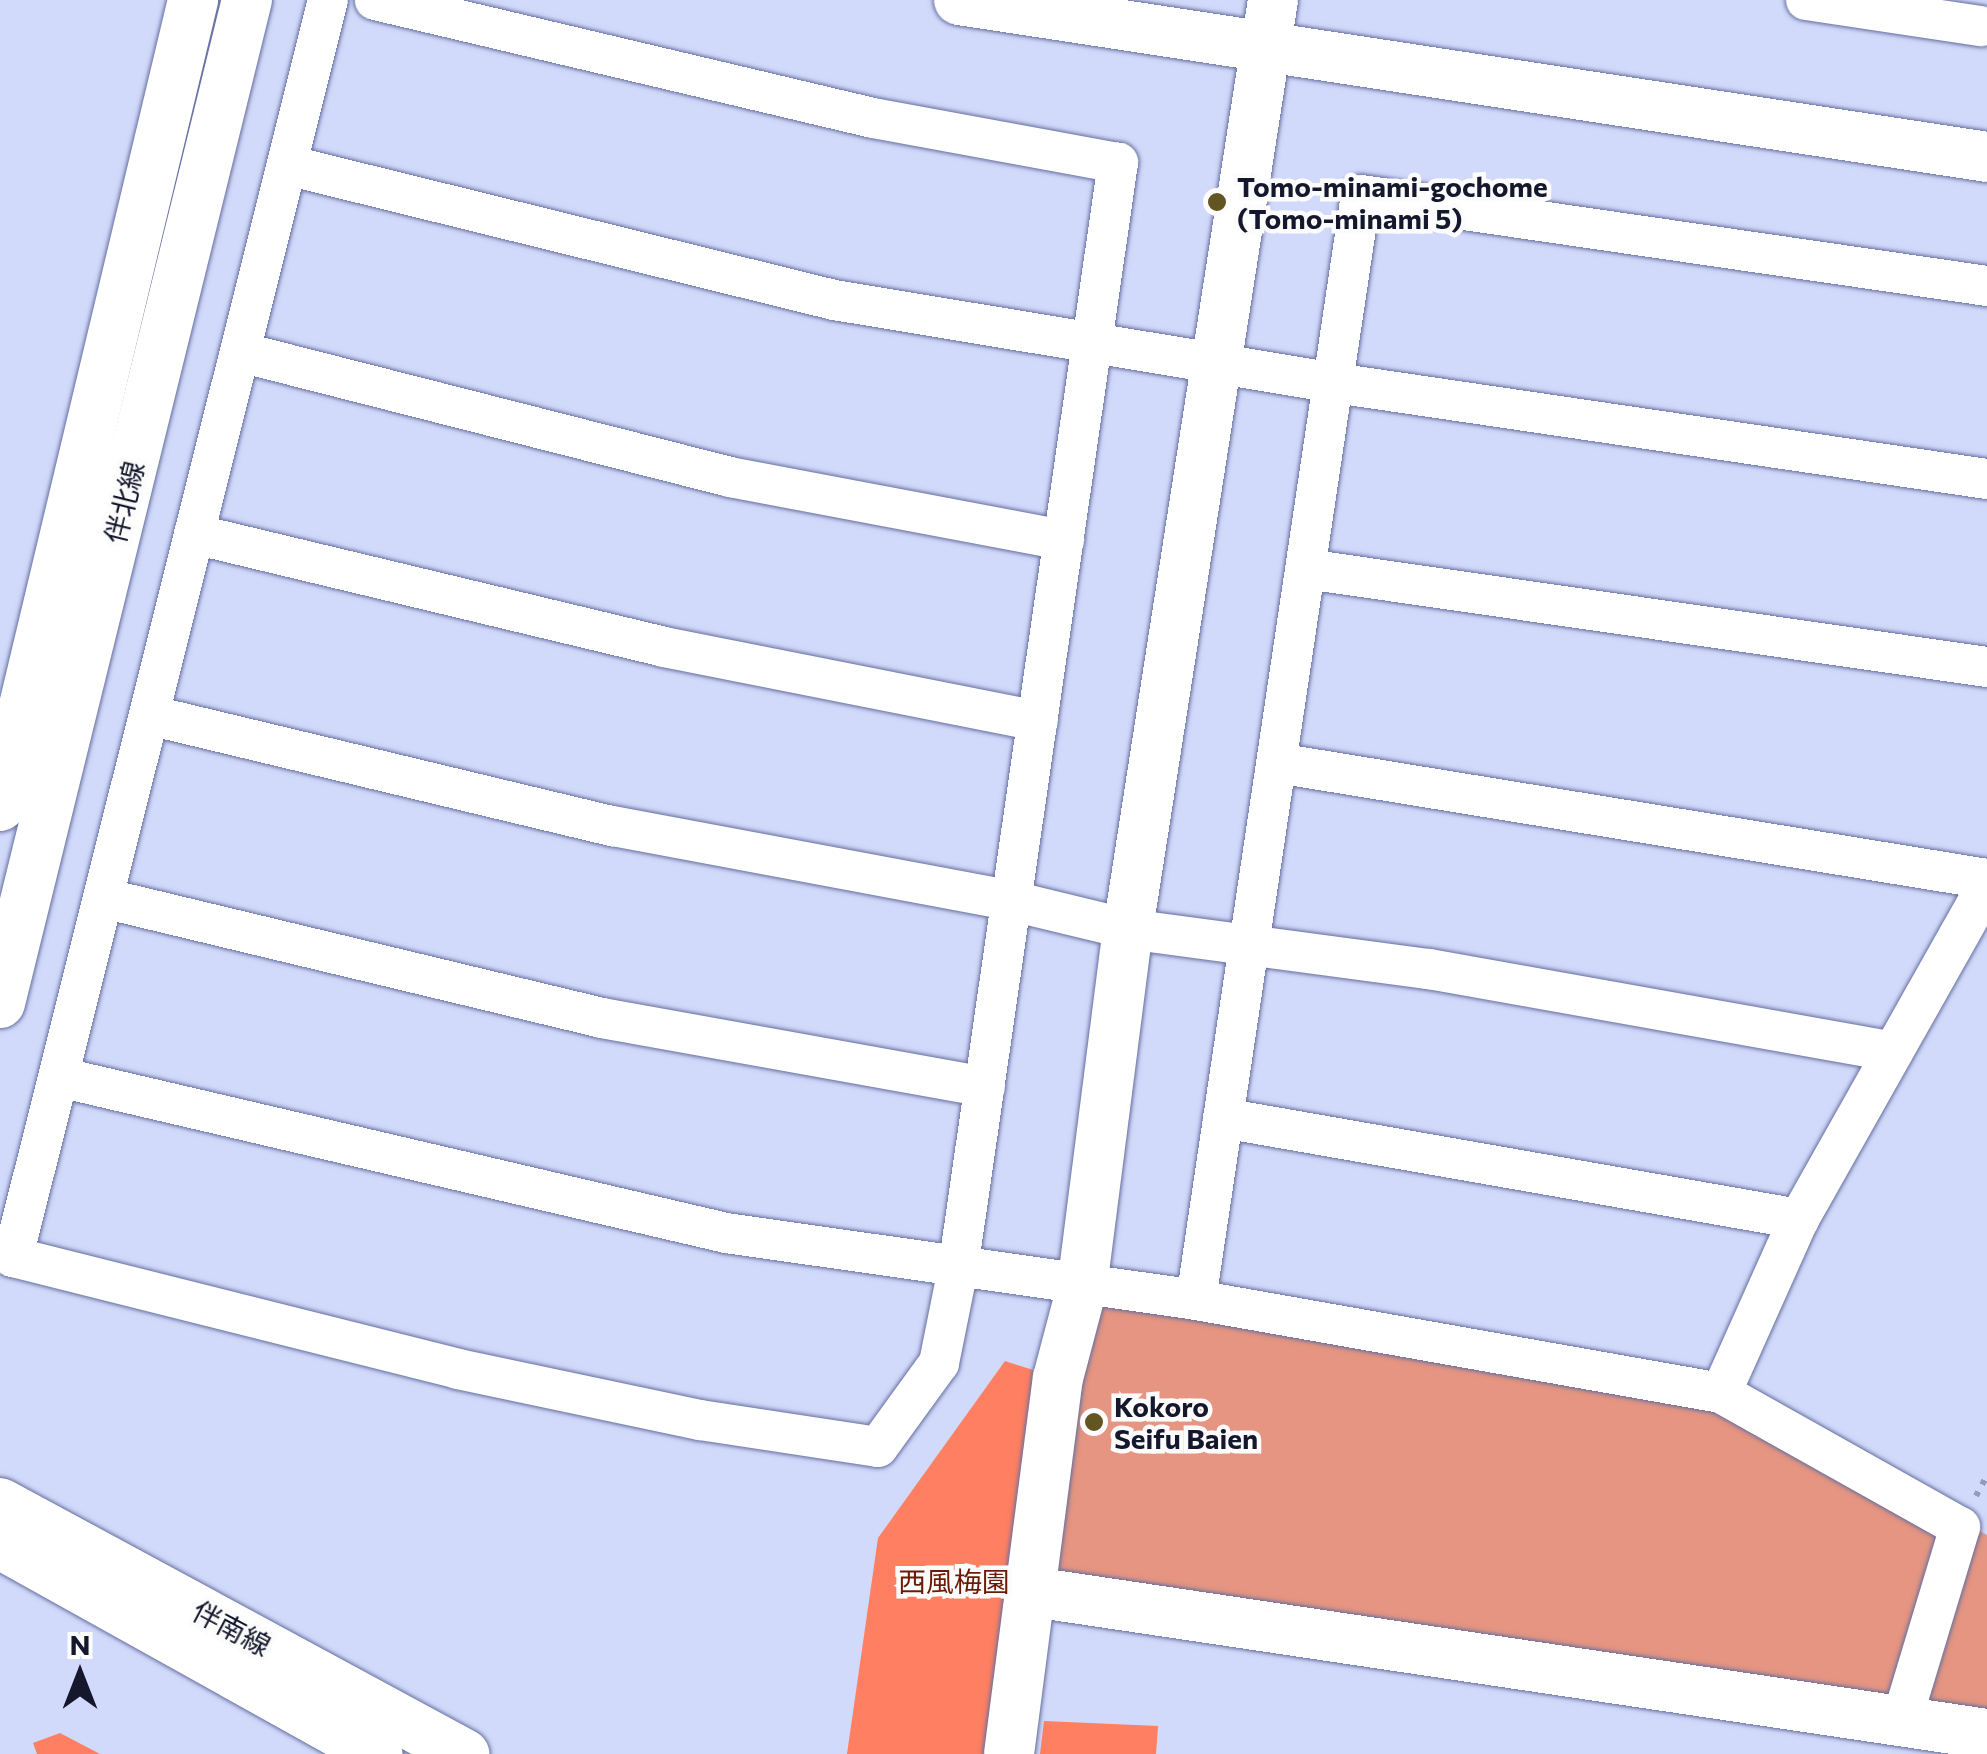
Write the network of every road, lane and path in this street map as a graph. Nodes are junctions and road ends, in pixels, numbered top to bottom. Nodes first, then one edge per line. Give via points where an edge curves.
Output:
1 (192, 0) edge
2 (246, 0) edge
3 (328, 0) edge
4 (375, 0) edge
5 (959, 0) edge
6 (1273, 0) edge
7 (1806, 0) edge
8 (1981, 27) edge
9 (1267, 50) junction
10 (1987, 157) edge
11 (287, 165) junction
12 (1987, 286) edge
13 (1092, 344) junction
14 (240, 352) junction
15 (1220, 365) junction
16 (1334, 383) junction
17 (1987, 479) edge
18 (194, 534) junction
19 (1064, 540) junction
20 (1306, 569) junction
21 (1987, 667) edge
22 (149, 715) junction
23 (1038, 722) junction
24 (1277, 763) junction
25 (0, 806) edge
26 (1987, 882) edge
27 (103, 898) junction
28 (1012, 901) junction
29 (1128, 929) junction
30 (1249, 946) junction
31 (0, 1004) edge
32 (1893, 1052) junction
33 (58, 1077) junction
34 (984, 1088) junction
35 (1223, 1118) junction
36 (1799, 1220) junction
37 (958, 1269) junction
38 (1082, 1287) junction
39 (1196, 1300) junction
40 (1721, 1394) junction
41 (0, 1503) edge
42 (0, 1544) edge
43 (1033, 1592) junction
44 (1901, 1723) junction
45 (1987, 1734) edge
46 (378, 1754) edge
47 (464, 1754) edge
48 (1009, 1754) edge

1 - 25 street, 伴北線
2 - 31 street, 伴北線
3 - 11 street
4 - 13 street via 873,118 1118,163
5 - 9 street
6 - 9 street
7 - 8 street
9 - 10 street
9 - 15 street
11 - 13 street via 834,300
11 - 14 street
12 - 16 street via 1361,195
13 - 15 street
13 - 19 street
14 - 18 street
14 - 19 street via 730,477
15 - 16 street
15 - 29 street
16 - 17 street
16 - 20 street
18 - 22 street
18 - 23 street via 664,647
19 - 23 street
20 - 21 street
20 - 24 street
22 - 27 street
22 - 28 street via 613,826
23 - 28 street
24 - 26 street
24 - 30 street
26 - 32 street
27 - 33 street
27 - 34 street via 602,1018
28 - 29 street
28 - 34 street
29 - 30 street
29 - 38 street
30 - 32 street via 1429,969
30 - 35 street
32 - 36 street
33 - 37 street via 726,1233
33 - 37 street via 13,1257 458,1370 700,1420 878,1447 939,1364
34 - 37 street
35 - 36 street
35 - 39 street
36 - 40 street
37 - 38 street
38 - 39 street
38 - 43 street via 1058,1378
39 - 40 street
40 - 44 street via 1960,1527
41 - 47 street, 伴南線
42 - 46 street, 伴南線
43 - 44 street
43 - 48 street
44 - 45 street

